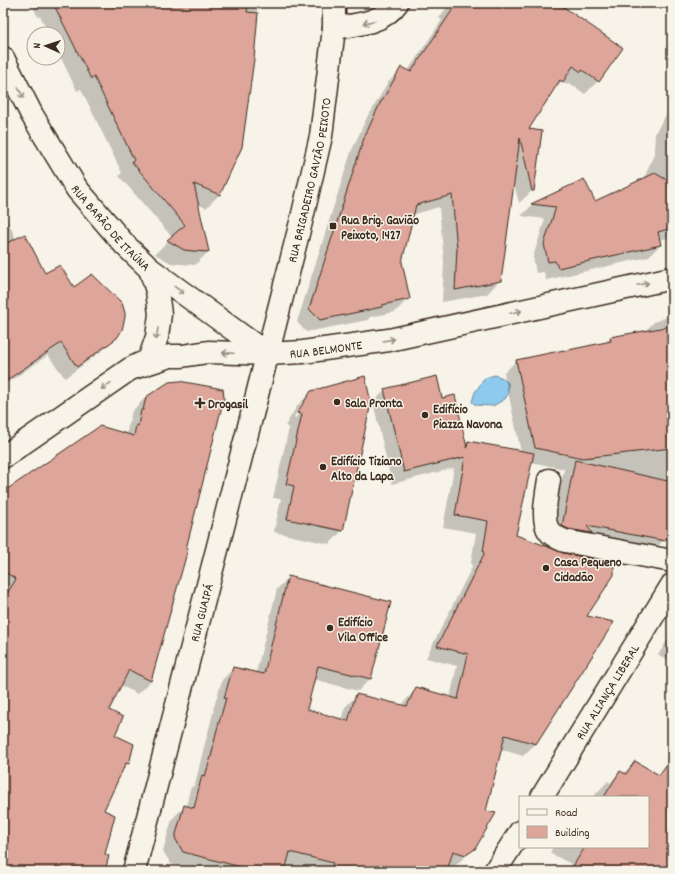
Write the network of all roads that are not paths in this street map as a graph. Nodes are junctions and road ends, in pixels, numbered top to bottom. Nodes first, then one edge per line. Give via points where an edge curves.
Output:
1 (334, 3) edge
2 (397, 3) edge
3 (334, 28) junction
4 (3, 58) edge
5 (150, 269) junction
6 (672, 278) edge
7 (267, 354) junction
8 (130, 369) junction
9 (3, 457) edge
10 (549, 480) dead end
11 (672, 561) edge
12 (670, 592) edge
13 (543, 796) edge
14 (519, 834) edge
15 (134, 871) edge
16 (495, 871) edge

1 - 3 main road, RUA BRIGADEIRO GAVIÃO PEIXOTO
2 -> 3 main road via 375,21
3 - 7 main road, RUA BRIGADEIRO GAVIÃO PEIXOTO via 321,136
4 -> 5 main road, RUA BARÃO DE ITAÚNA via 32,115 77,190 125,245
5 -> 7 main road, RUA BARÃO DE ITAÚNA
5 -> 8 main road via 157,291 160,314 157,338 149,360
7 -> 6 main road, RUA BELMONTE via 304,352 389,340
7 -> 8 main road, RUA BELMONTE via 208,352 170,356
7 - 15 main road, RUA GUAIPÁ
8 -> 9 main road, RUA BELMONTE
10 - 11 main road via 544,519 549,531 556,537 565,541
12 - 13 main road, RUA ALIANÇA LIBERAL
14 - 16 main road

